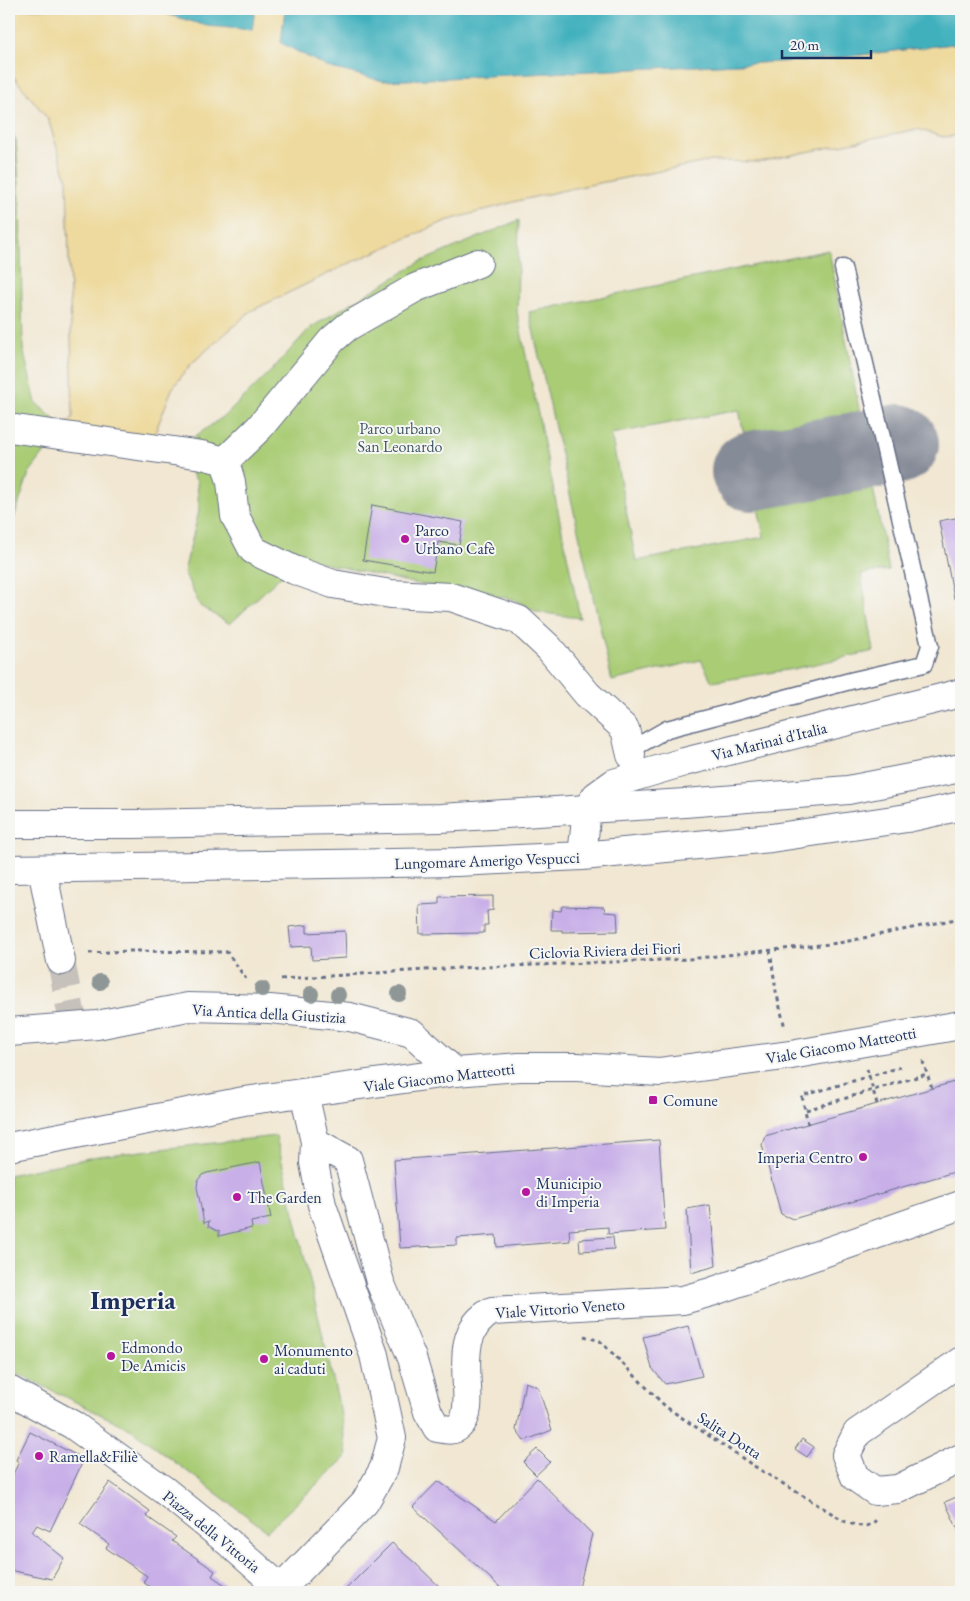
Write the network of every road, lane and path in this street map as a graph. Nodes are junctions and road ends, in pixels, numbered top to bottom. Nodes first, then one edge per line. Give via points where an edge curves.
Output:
1 (478, 263) dead end
2 (843, 268) dead end
3 (9, 428) edge
4 (224, 461) junction
5 (961, 694) edge
6 (631, 766) junction
7 (961, 768) edge
8 (961, 806) edge
9 (587, 809) junction
10 (9, 824) edge
11 (582, 856) junction
12 (9, 869) edge
13 (42, 869) junction
14 (961, 918) edge
15 (770, 950) junction
16 (60, 957) joint
17 (276, 979) dead end
18 (248, 981) dead end
19 (961, 1025) edge
20 (9, 1032) edge
21 (791, 1055) junction
22 (924, 1062) dead end
23 (891, 1070) dead end
24 (455, 1072) junction
25 (927, 1074) junction
26 (932, 1088) dead end
27 (304, 1093) junction
28 (805, 1110) junction
29 (808, 1124) dead end
30 (315, 1142) junction
31 (9, 1147) edge
32 (961, 1205) edge
33 (582, 1335) dead end
34 (961, 1361) edge
35 (9, 1390) edge
36 (961, 1458) edge
37 (898, 1489) junction
38 (283, 1590) edge

1 - 4 street via 415,288 347,327 332,340 259,428
2 - 6 lane via 930,646 924,664 667,729 639,745
3 - 4 street via 186,452
4 - 6 street via 231,482 235,516 254,550 294,570 333,584 392,594 451,597 519,620 549,648 593,701 623,726
5 - 6 street, Via Marinai d'Italia via 684,762
6 - 9 street, Via Marinai d'Italia via 604,788
7 - 9 street via 848,790
8 - 11 street, Lungomare Amerigo Vespucci via 907,818 771,838
9 - 10 street via 441,818
9 - 11 street
11 - 13 street, Lungomare Amerigo Vespucci via 457,862
12 - 13 street, Lungomare Amerigo Vespucci
13 - 16 street
14 - 15 path, Ciclovia Riviera dei Fiori via 840,943
15 - 17 path, Ciclovia Riviera dei Fiori via 689,959
15 - 21 path
16 - 18 path via 131,951 227,952
19 - 21 street, Viale Giacomo Matteotti
20 - 24 street, Via Antica della Giustizia via 97,1025 188,1007 270,1009 350,1017 412,1034
21 - 24 street, Viale Giacomo Matteotti via 660,1072 519,1067
22 - 25 path
23 - 28 path via 802,1096
24 - 27 street, Viale Giacomo Matteotti
25 - 26 path
25 - 28 path
27 - 30 street, Piazza della Vittoria
27 - 31 street, Viale Giacomo Matteotti via 244,1101
28 - 29 path
30 - 32 street, Viale Vittorio Veneto via 348,1160 380,1282 412,1358 428,1412 436,1428 449,1430 459,1427 465,1417 467,1344 476,1325 492,1311 683,1300
30 - 38 street, Piazza della Vittoria via 314,1163 322,1205 374,1355 392,1438 384,1468 365,1502
33 - 37 path, Salita Dotta via 600,1341 678,1417 846,1522 860,1527 873,1524
34 - 37 street via 857,1433 846,1455 854,1477 874,1491
35 - 38 street, Piazza della Vittoria via 73,1425 165,1491
36 - 37 street

